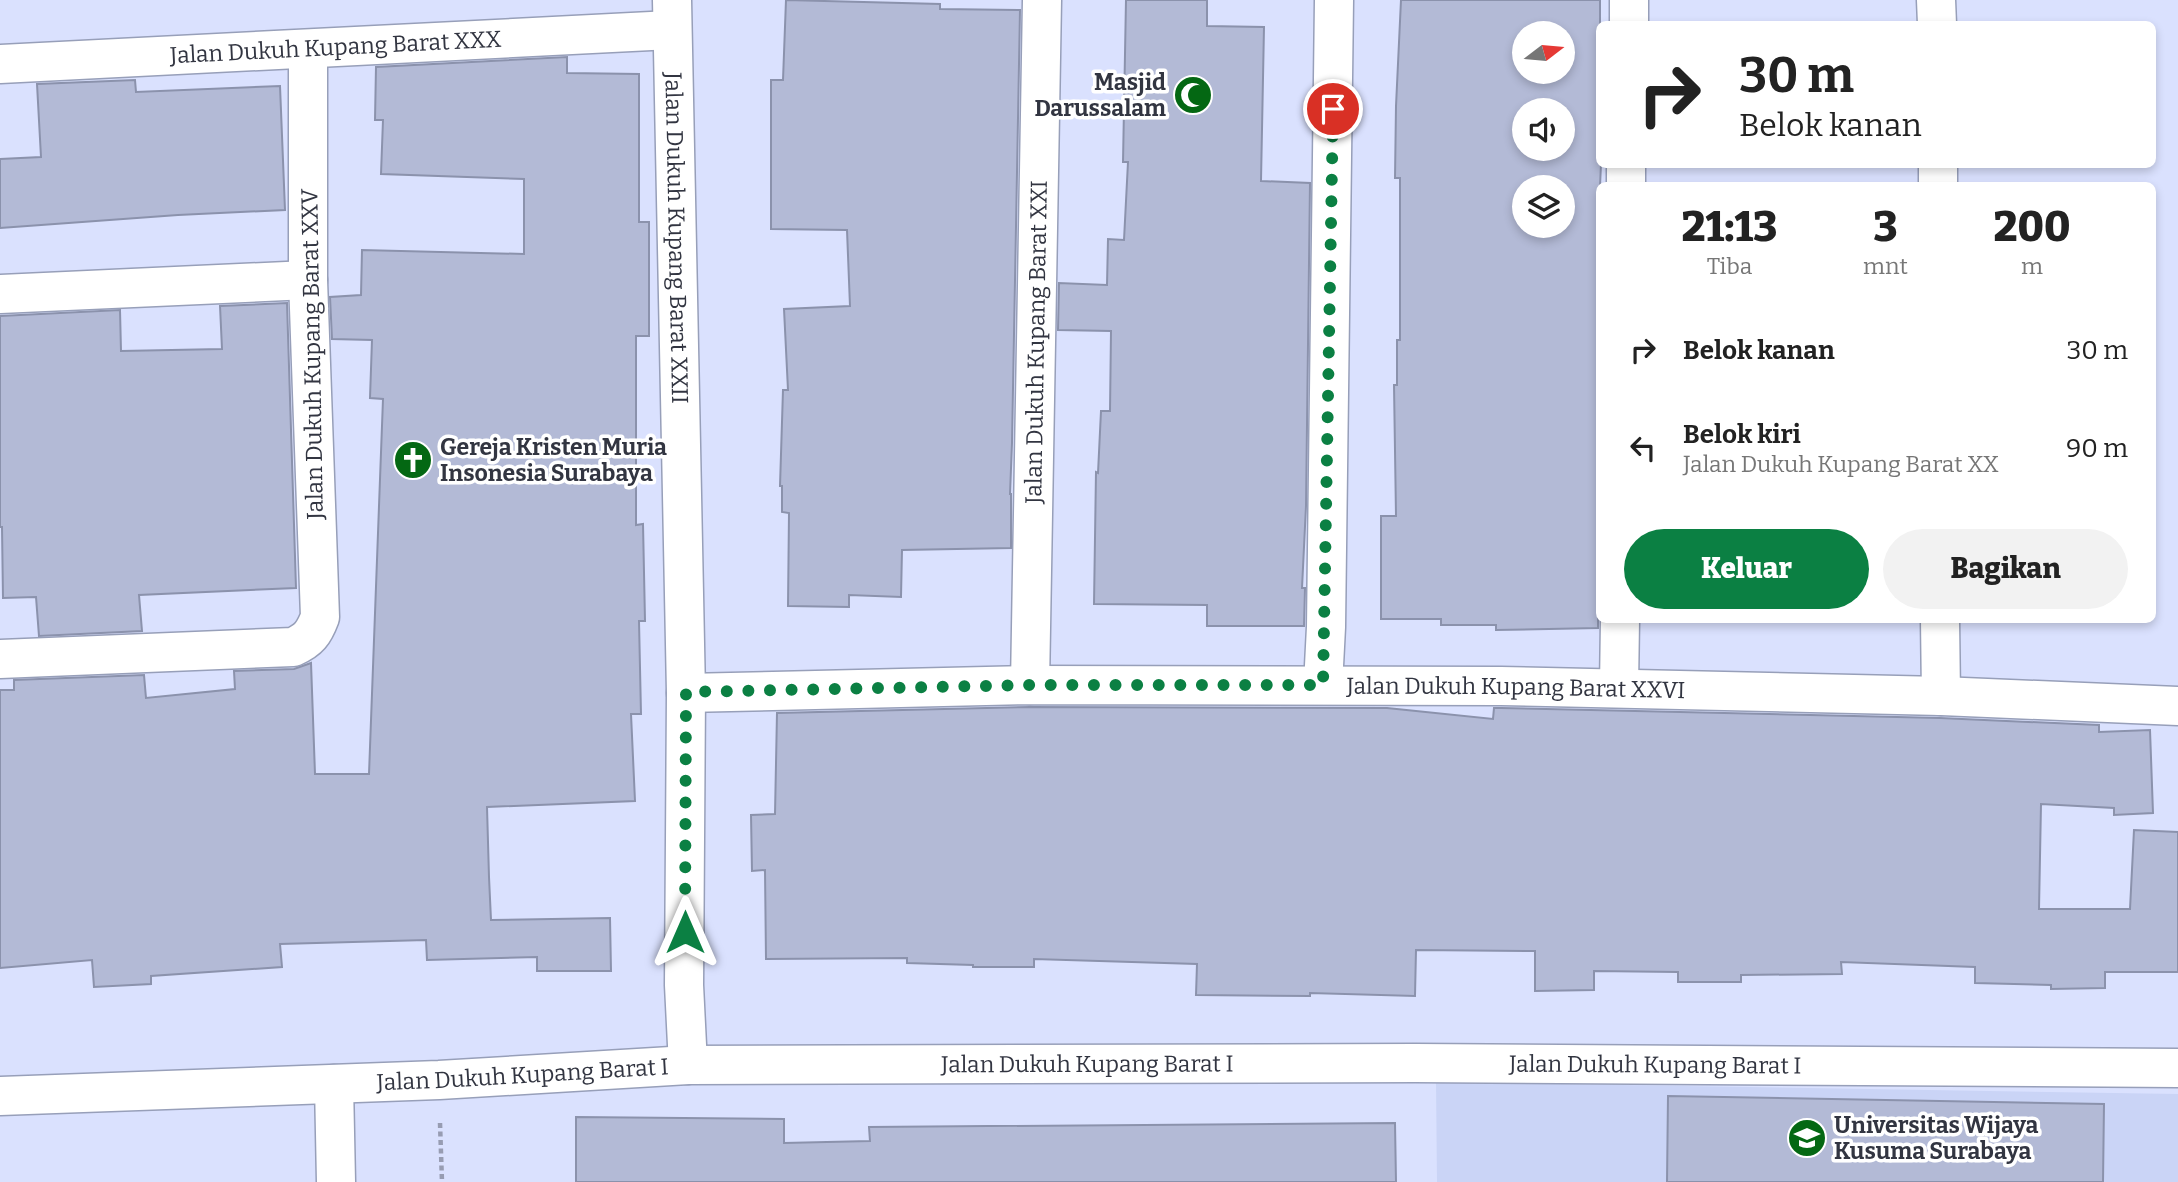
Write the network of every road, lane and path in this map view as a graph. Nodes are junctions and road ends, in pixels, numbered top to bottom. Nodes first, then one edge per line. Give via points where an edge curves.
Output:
1 (1042, 0) edge
2 (1334, 0) edge
3 (1629, 0) edge
4 (1937, 0) edge
5 (671, 15) edge
6 (1629, 21) edge
7 (1937, 21) edge
8 (308, 49) junction
9 (0, 64) edge
10 (308, 280) junction
11 (0, 294) edge
12 (1620, 623) edge
13 (1940, 623) edge
14 (0, 659) edge
15 (1030, 685) junction
16 (1323, 685) junction
17 (1619, 687) junction
18 (686, 692) junction
19 (1941, 696) junction
20 (2178, 706) edge
21 (688, 1065) junction
22 (2178, 1068) edge
23 (439, 1080) junction
24 (334, 1084) junction
25 (0, 1096) edge
26 (336, 1182) edge
27 (442, 1182) edge

1 - 15 street, Jalan Dukuh Kupang Barat XXI
2 - 16 street
3 - 6 street
4 - 7 street
5 - 8 street, Jalan Dukuh Kupang Barat XXX
5 - 18 street, Jalan Dukuh Kupang Barat XXII
8 - 9 street, Jalan Dukuh Kupang Barat XXX
8 - 10 street, Jalan Dukuh Kupang Barat XXV
10 - 11 street
10 - 14 street, Jalan Dukuh Kupang Barat XXV via 320,617 314,633 293,647
12 - 17 street
13 - 19 street
15 - 16 street, Jalan Dukuh Kupang Barat XXVI
15 - 18 street, Jalan Dukuh Kupang Barat XXVI
16 - 17 street, Jalan Dukuh Kupang Barat XXVI
17 - 19 street, Jalan Dukuh Kupang Barat XXVI
18 - 21 street, Jalan Dukuh Kupang Barat XXII via 684,985
19 - 20 street, Jalan Dukuh Kupang Barat XXVI
21 - 22 street, Jalan Dukuh Kupang Barat I
21 - 23 street, Jalan Dukuh Kupang Barat I
23 - 24 street, Jalan Dukuh Kupang Barat I
23 - 27 path
24 - 25 street, Jalan Dukuh Kupang Barat I
24 - 26 street

